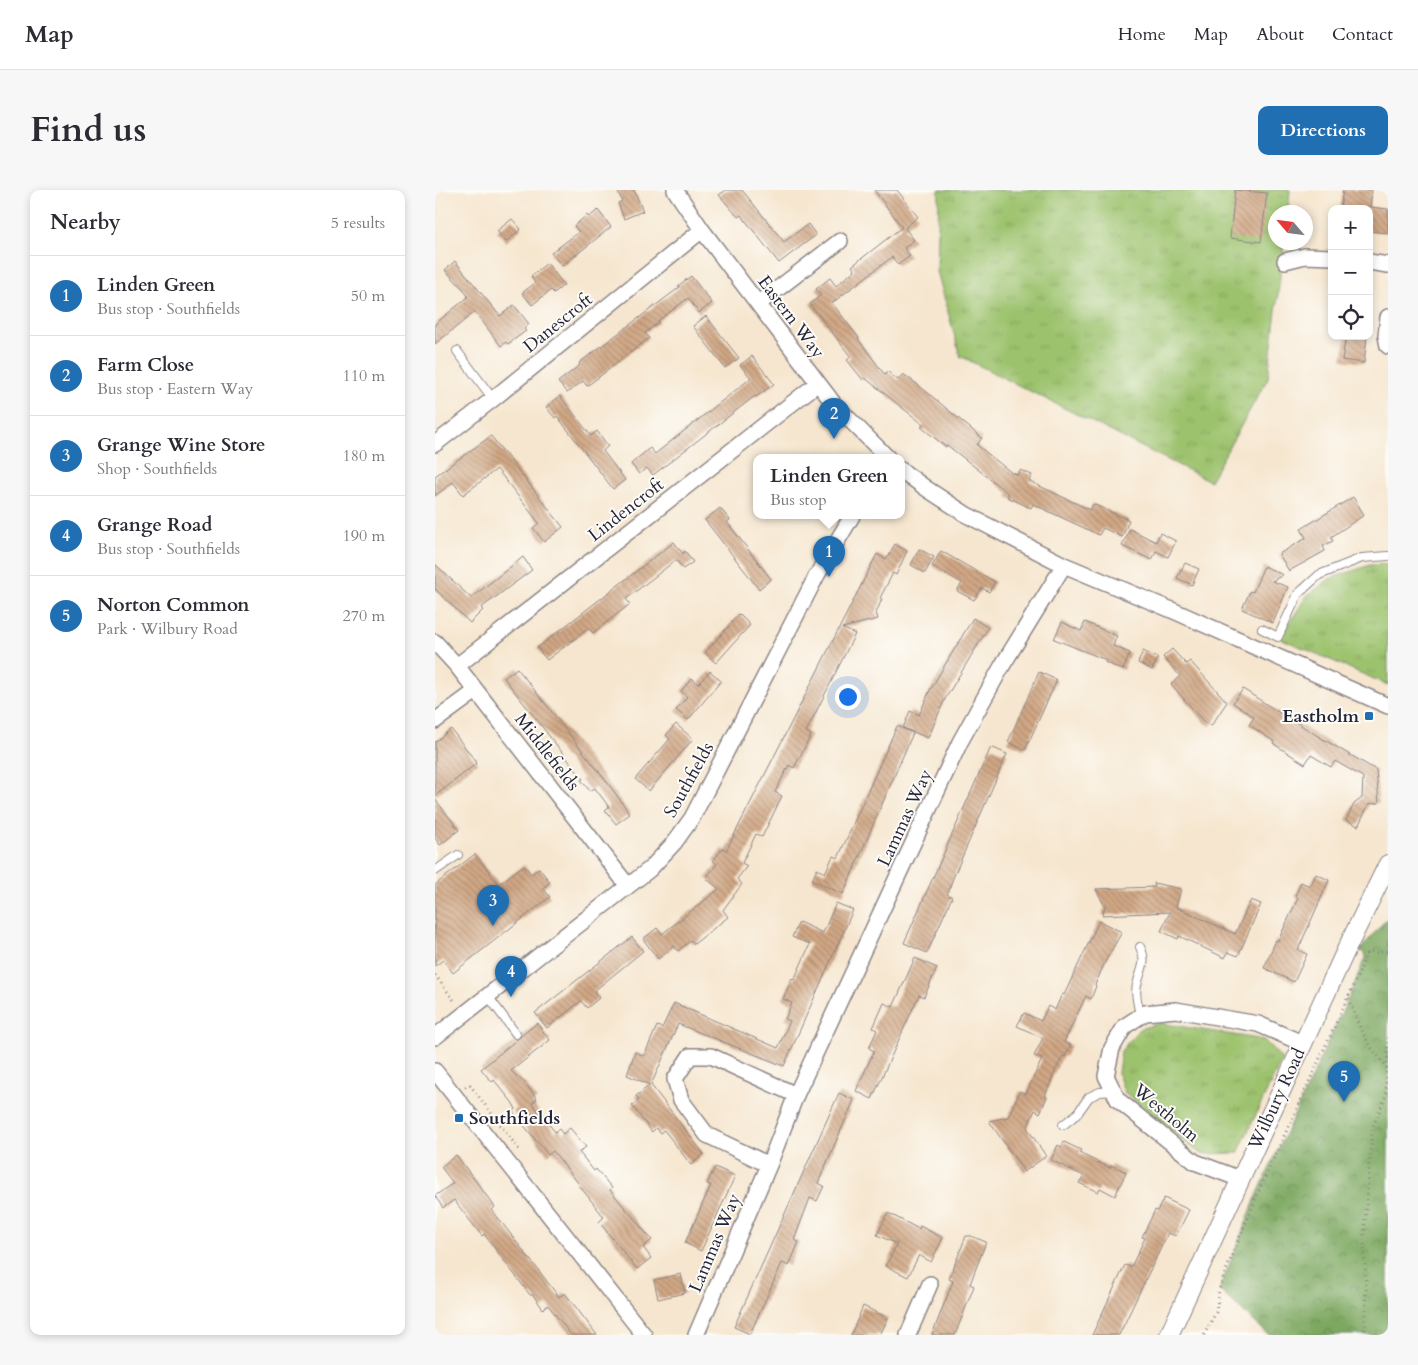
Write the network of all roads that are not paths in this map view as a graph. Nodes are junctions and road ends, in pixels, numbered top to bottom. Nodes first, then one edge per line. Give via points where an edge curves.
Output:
1 (675, 190) edge
2 (702, 230) junction
3 (840, 241) dead end
4 (1328, 257) edge
5 (1285, 261) dead end
6 (1373, 263) edge
7 (1388, 265) edge
8 (758, 304) junction
9 (1388, 318) edge
10 (1388, 346) edge
11 (457, 351) dead end
12 (818, 383) junction
13 (493, 399) junction
14 (435, 444) edge
15 (883, 454) edge
16 (905, 473) edge
17 (850, 519) edge
18 (1388, 556) edge
19 (1064, 565) junction
20 (1262, 629) dead end
21 (435, 642) edge
22 (457, 666) junction
23 (476, 691) junction
24 (1388, 706) edge
25 (435, 721) edge
26 (458, 855) dead end
27 (1388, 864) edge
28 (435, 871) edge
29 (628, 886) junction
30 (1140, 947) dead end
31 (488, 996) junction
32 (1141, 1016) junction
33 (516, 1034) dead end
34 (435, 1037) edge
35 (1302, 1043) junction
36 (435, 1070) edge
37 (1114, 1091) junction
38 (796, 1095) junction
39 (1063, 1125) dead end
40 (769, 1165) junction
41 (1240, 1179) junction
42 (930, 1284) dead end
43 (644, 1335) edge
44 (696, 1335) edge
45 (908, 1335) edge
46 (1169, 1335) edge

1 - 2 street, Eastern Way
2 - 8 street, Eastern Way
2 - 13 street, Danescroft
3 - 8 street
4 - 5 street via 1305,256
6 - 7 street
8 - 12 street, Eastern Way
9 - 10 street
11 - 13 lane
12 - 15 street, Eastern Way
12 - 22 street, Lindencroft
13 - 14 street, Danescroft
16 - 19 street via 967,515
17 - 29 street, Southfields via 817,574 692,818 650,869
18 - 20 lane via 1361,558 1319,575 1298,594 1278,637
19 - 24 street via 1174,610
19 - 38 street, Lammas Way via 1002,666 961,742
21 - 22 street, Middlefields
22 - 23 street, Middlefields
23 - 25 street
23 - 29 street, Middlefields
26 - 28 lane
27 - 35 street, Wilbury Road
29 - 31 street, Southfields
30 - 32 lane via 1144,960 1136,986
31 - 33 lane
31 - 34 street, Southfields
32 - 35 street, Westholm via 1176,1010 1257,1024
32 - 37 street, Westholm via 1125,1026 1112,1048 1107,1076
35 - 41 street, Wilbury Road
36 - 43 street
37 - 39 lane via 1099,1092 1089,1097 1077,1114
37 - 41 street, Westholm via 1118,1100 1195,1162
38 - 40 street, Lammas Way
38 - 40 street via 711,1056 690,1056 675,1079 681,1100 707,1135
40 - 44 street, Lammas Way
41 - 46 street, Wilbury Road
42 - 45 street

